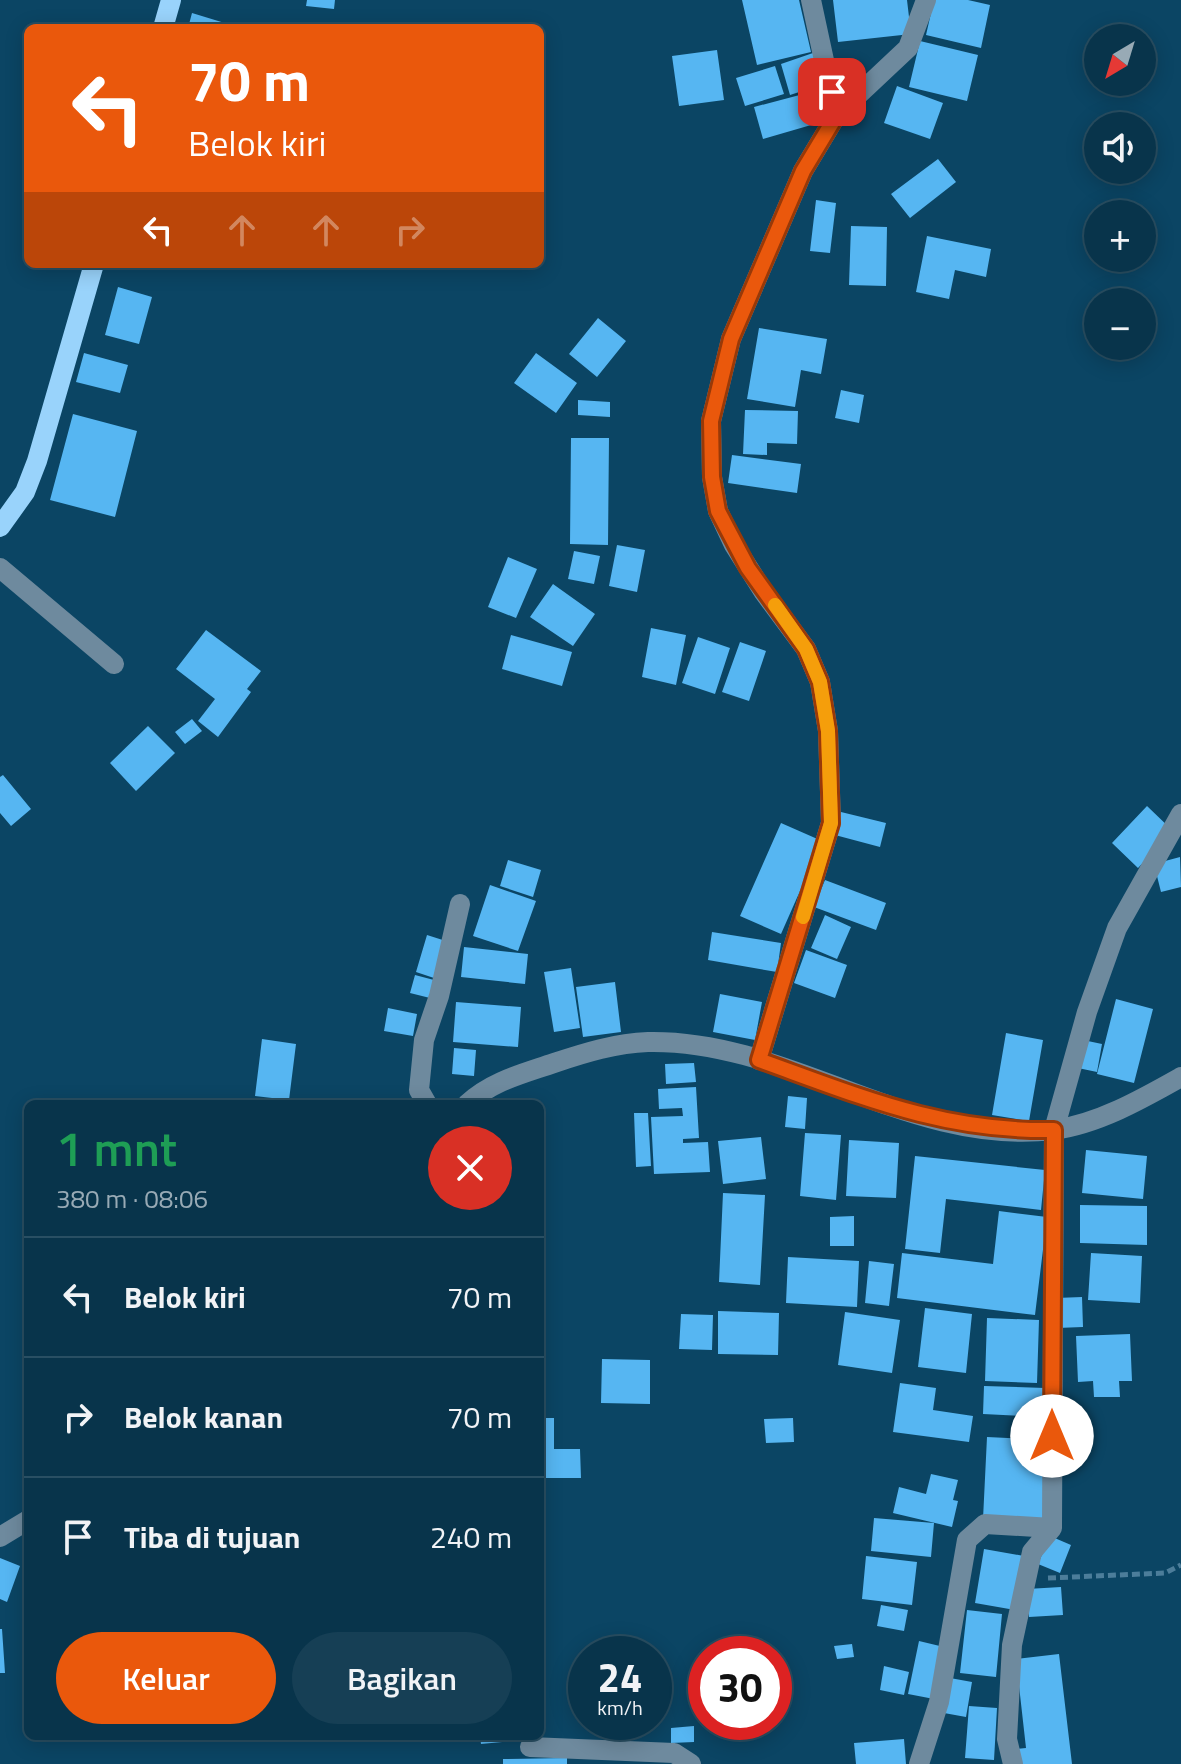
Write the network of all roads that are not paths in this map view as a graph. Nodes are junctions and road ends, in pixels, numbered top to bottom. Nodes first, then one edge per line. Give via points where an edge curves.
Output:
1 (171, 0) edge
2 (811, 0) edge
3 (926, 0) edge
4 (164, 24) edge
5 (835, 108) junction
6 (93, 268) edge
7 (0, 527) edge
8 (0, 568) edge
9 (114, 664) dead end
10 (1181, 814) edge
11 (460, 904) dead end
12 (759, 1060) junction
13 (1181, 1077) edge
14 (425, 1100) edge
15 (472, 1100) edge
16 (1054, 1130) junction
17 (24, 1522) edge
18 (1052, 1528) junction
19 (0, 1537) edge
20 (530, 1747) dead end
21 (691, 1764) edge
22 (919, 1764) edge
23 (1013, 1764) edge

1 - 4 main road
2 - 5 street
3 - 5 street via 908,48 858,95
5 - 12 street via 836,116 803,171 731,339 711,421 718,511 748,568 806,649 820,682 828,731 831,823
6 - 7 main road via 37,461 25,492
8 - 9 street
10 - 16 street via 1117,928
11 - 14 street via 424,1040 419,1090
12 - 15 street via 694,1046 622,1044 488,1086
12 - 16 street via 941,1121 984,1129
13 - 16 street via 1128,1106
16 - 18 street
17 - 19 street
18 - 22 street via 985,1524 967,1540 939,1702
18 - 23 street via 1032,1552 1012,1645 1007,1739
20 - 21 street via 674,1753

